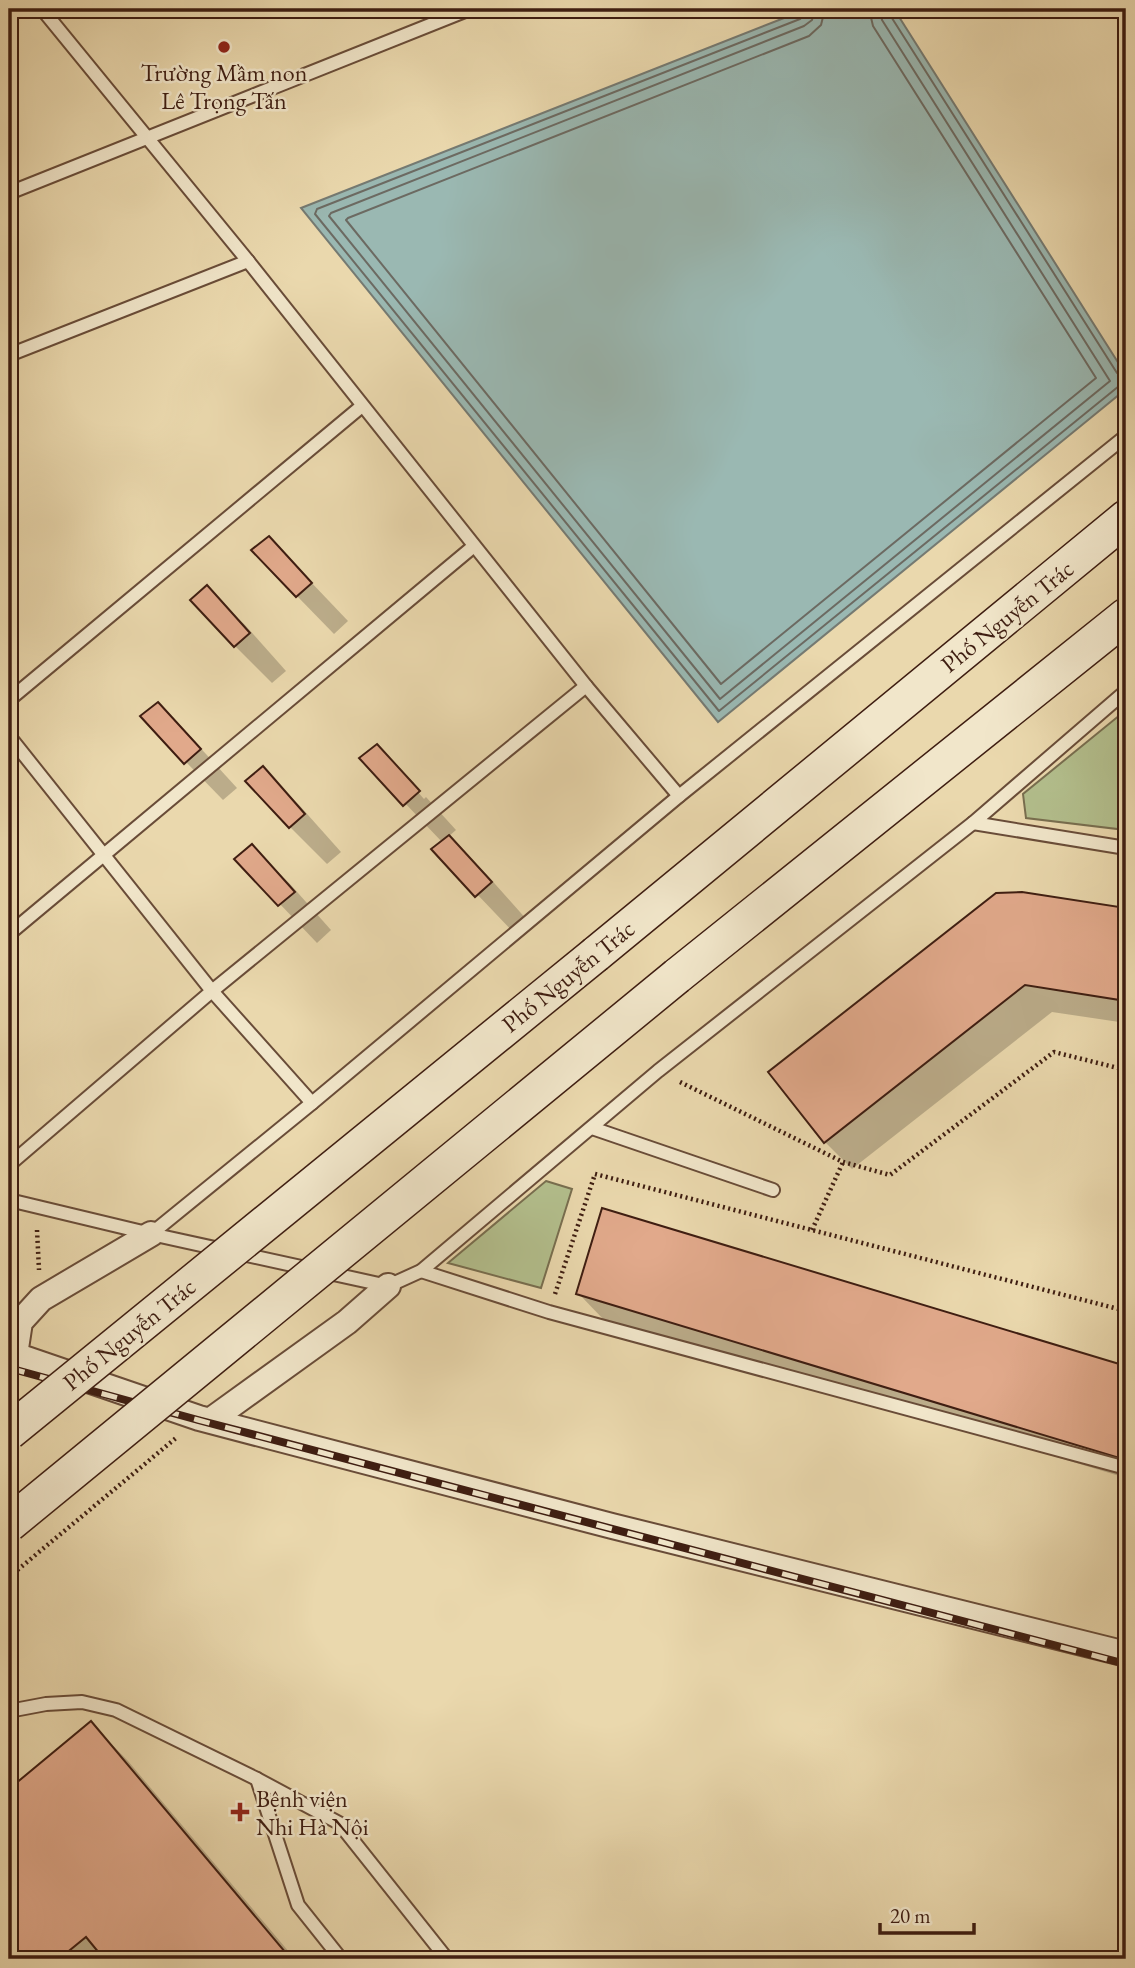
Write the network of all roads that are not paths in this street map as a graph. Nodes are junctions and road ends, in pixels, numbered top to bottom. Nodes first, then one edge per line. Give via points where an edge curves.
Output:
1 (43, 9) edge
2 (470, 9) edge
3 (148, 138) junction
4 (9, 193) edge
5 (248, 261) junction
6 (9, 355) edge
7 (362, 405) junction
8 (1126, 436) edge
9 (1126, 518) edge
10 (474, 546) junction
11 (1126, 616) edge
12 (586, 686) junction
13 (1126, 691) edge
14 (9, 699) edge
15 (9, 736) edge
16 (679, 796) junction
17 (973, 822) junction
18 (1126, 848) edge
19 (103, 855) junction
20 (9, 934) edge
21 (212, 991) junction
22 (312, 1102) junction
23 (592, 1128) junction
24 (9, 1165) edge
25 (773, 1189) dead end
26 (9, 1200) edge
27 (151, 1234) junction
28 (421, 1271) junction
29 (388, 1286) junction
30 (211, 1420) junction
31 (9, 1432) edge
32 (1126, 1468) edge
33 (9, 1524) edge
34 (1126, 1654) edge
35 (9, 1711) edge
36 (257, 1779) junction
37 (341, 1959) edge
38 (447, 1959) edge

1 - 3 lane
2 - 3 lane
3 - 4 lane
3 - 5 lane
5 - 6 lane
5 - 7 lane
7 - 10 lane
7 - 14 lane
8 - 16 lane
9 - 31 main road, Phố Nguyễn Trác, bridge
10 - 12 lane
10 - 19 lane
11 - 33 main road, bridge via 677,976
12 - 16 lane
12 - 21 lane
13 - 17 lane
15 - 19 lane
16 - 22 lane
17 - 18 lane
17 - 23 lane
19 - 20 lane
19 - 21 lane
21 - 22 lane
21 - 24 lane
22 - 27 lane
23 - 25 lane
23 - 28 lane
26 - 27 lane
27 - 29 lane
27 - 30 street via 41,1299 20,1322 15,1355
28 - 29 lane
28 - 32 lane via 549,1312
29 - 30 street via 347,1322
30 - 34 street
35 - 36 lane via 82,1702 116,1710
36 - 37 lane via 298,1905
36 - 38 lane via 339,1823

